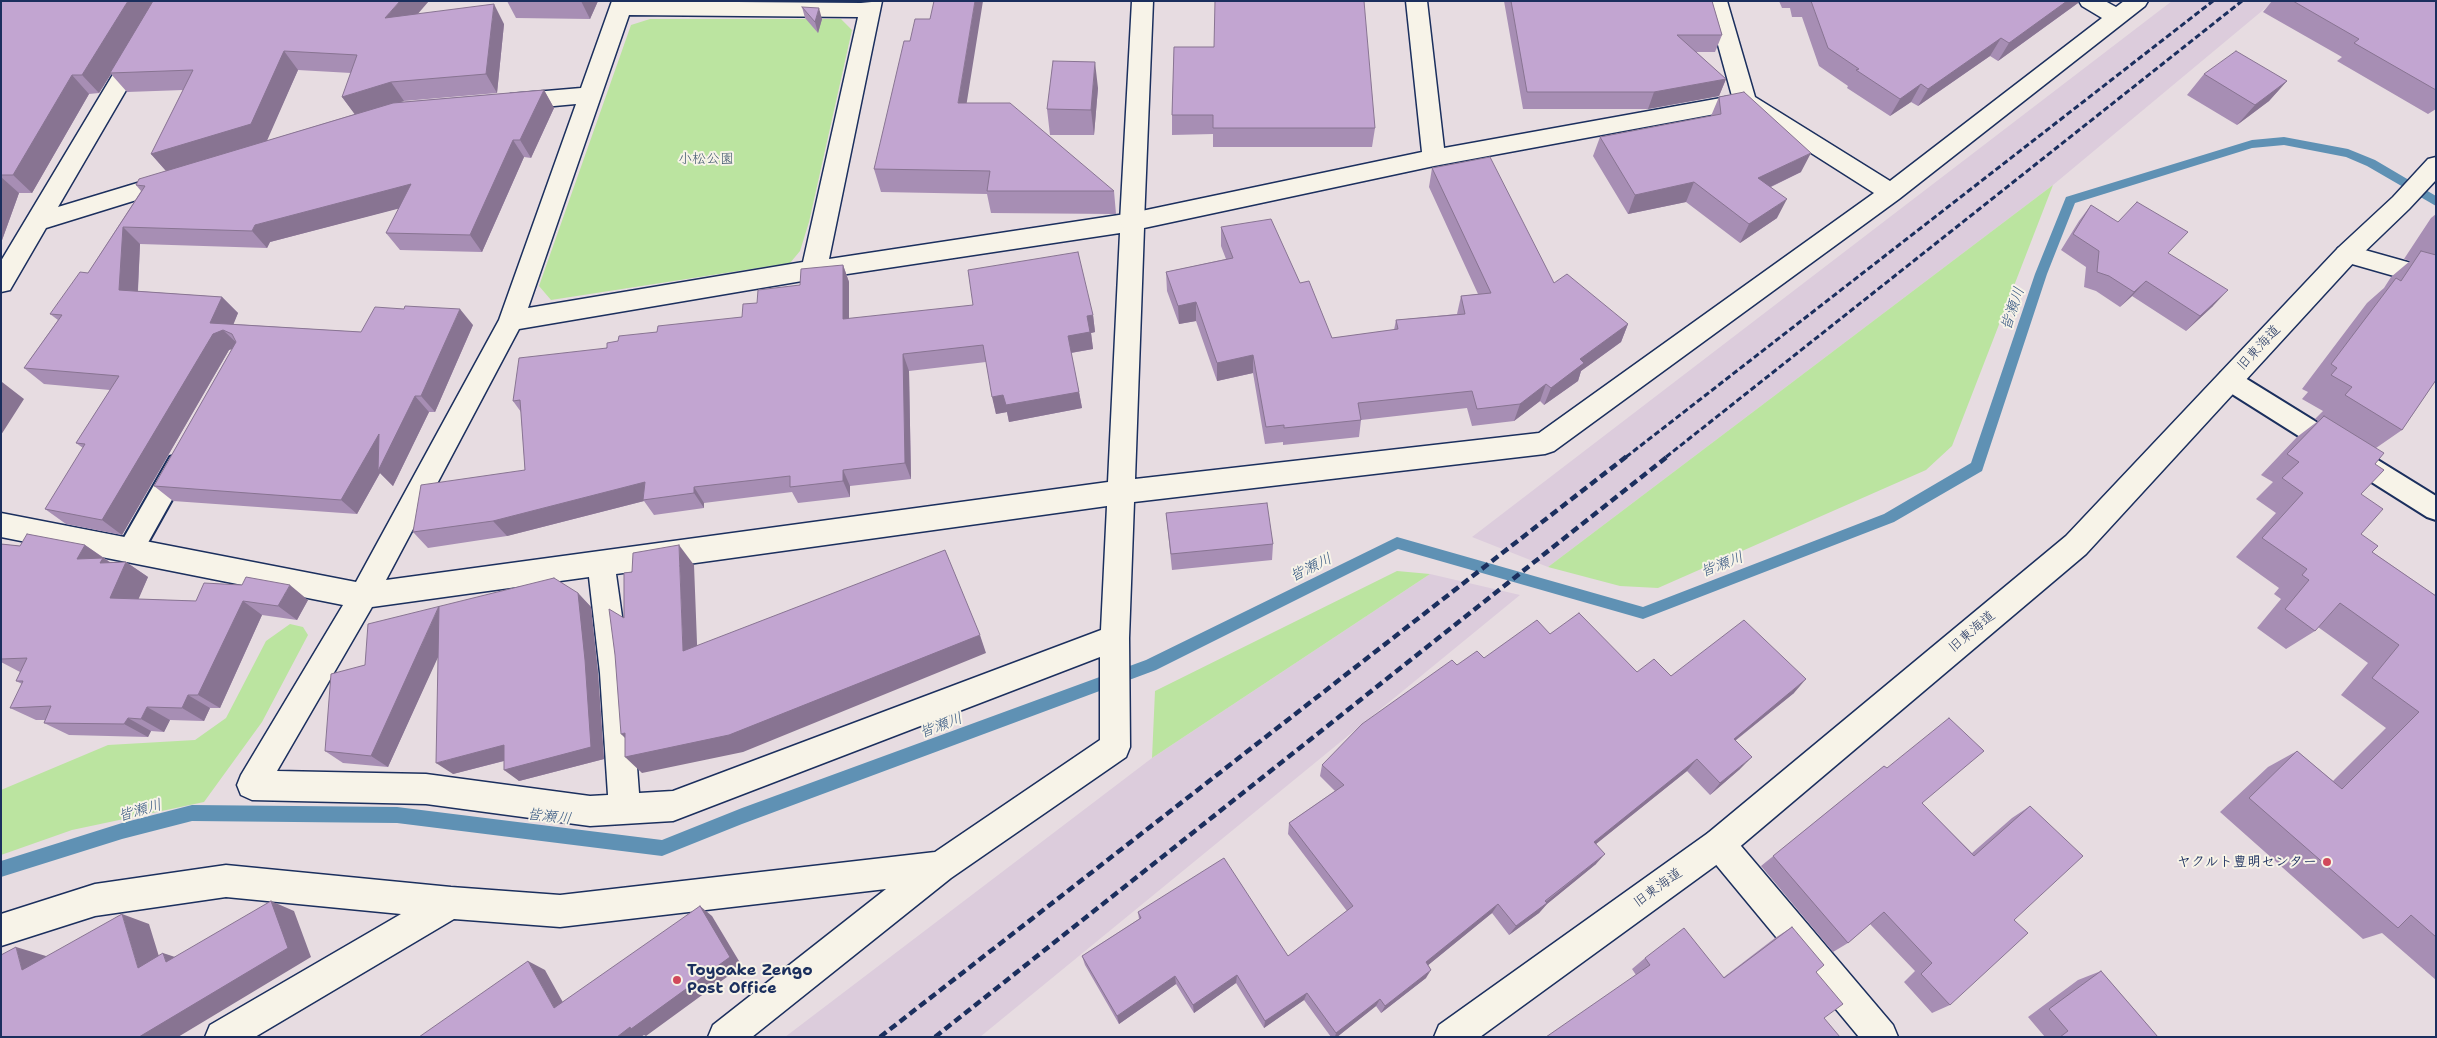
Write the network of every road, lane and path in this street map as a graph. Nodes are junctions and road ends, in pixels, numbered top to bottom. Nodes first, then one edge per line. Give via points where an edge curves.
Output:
1 (168, 1) edge
2 (1143, 1) edge
3 (1416, 1) edge
4 (1716, 1) edge
5 (2089, 1) edge
6 (2138, 1) edge
7 (622, 5) edge
8 (871, 6) edge
9 (2117, 17) junction
10 (591, 95) junction
11 (1744, 101) junction
12 (492, 103) edge
13 (1434, 158) junction
14 (2436, 165) edge
15 (194, 174) edge
16 (1891, 192) junction
17 (37, 222) junction
18 (1132, 222) junction
19 (2347, 254) junction
20 (814, 270) junction
21 (2436, 279) edge
22 (1, 283) edge
23 (511, 321) junction
24 (2230, 380) junction
25 (192, 441) edge
26 (1122, 492) junction
27 (2436, 510) edge
28 (1, 524) edge
29 (131, 549) junction
30 (601, 564) junction
31 (363, 596) junction
32 (1115, 640) junction
33 (625, 810) junction
34 (1719, 844) junction
35 (940, 868) junction
36 (451, 903) junction
37 (1, 930) edge
38 (222, 1037) edge
39 (725, 1037) edge
40 (1451, 1037) edge
41 (1881, 1037) edge

1 - 17 street
2 - 18 street
3 - 13 street
4 - 11 street
5 - 9 street
6 - 9 street
7 - 8 street
7 - 10 street
8 - 20 street
9 - 16 street
10 - 12 street
10 - 23 street
11 - 13 street
11 - 16 street
13 - 18 street
14 - 19 street, 旧東海道
15 - 17 street
16 - 26 street via 1546,443
17 - 22 street
18 - 20 street
18 - 26 street
19 - 21 street
19 - 24 street, 旧東海道
20 - 23 street
23 - 31 street
24 - 27 lane
24 - 34 street, 旧東海道 via 2076,545
25 - 29 lane
26 - 30 street
26 - 32 street
28 - 29 street
29 - 31 street
30 - 31 street
30 - 33 street via 615,673
31 - 33 street via 252,785 426,788 590,811
32 - 33 street via 672,806
32 - 35 street via 1115,747
34 - 40 street, 旧東海道
34 - 41 street
35 - 36 street via 560,911
35 - 39 street
36 - 37 street via 226,881 95,900
36 - 38 street

